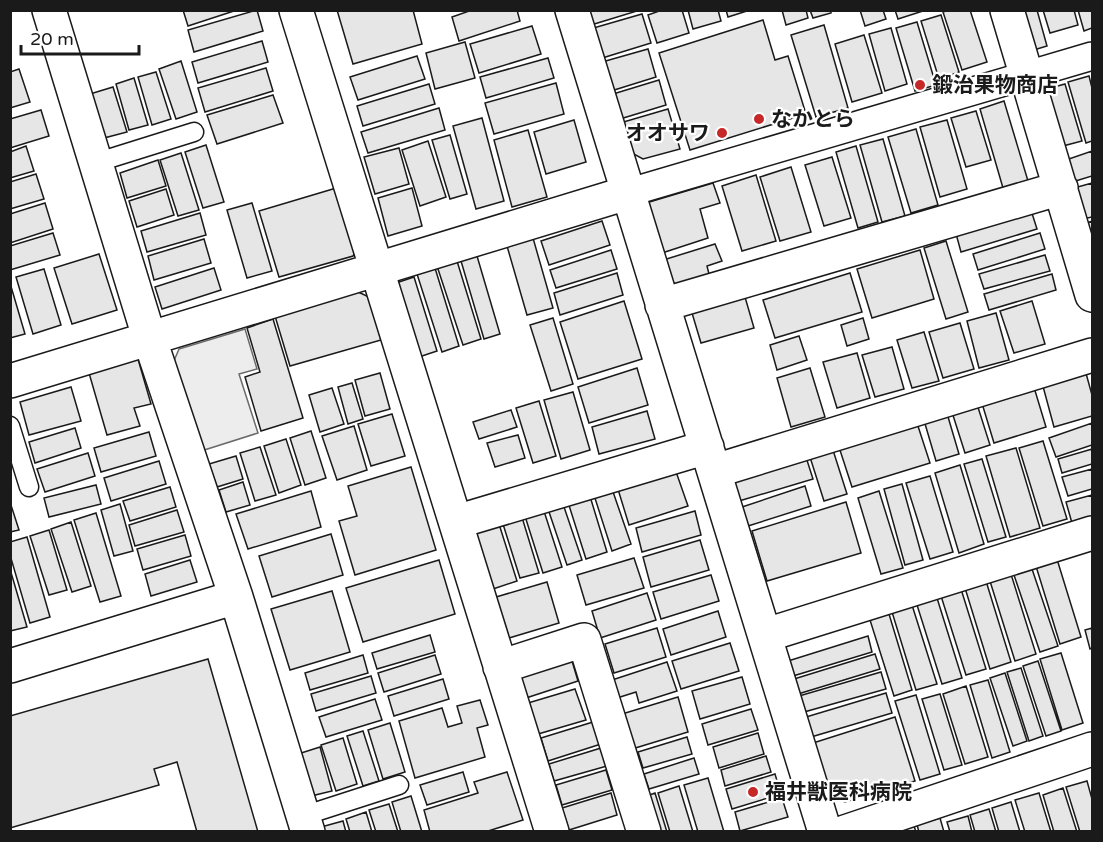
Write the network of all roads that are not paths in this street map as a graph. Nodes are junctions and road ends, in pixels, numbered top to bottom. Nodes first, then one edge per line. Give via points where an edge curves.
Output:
1 (49, 10) edge
2 (296, 10) edge
3 (572, 10) edge
4 (1007, 10) edge
5 (1092, 56) edge
6 (1028, 74) junction
7 (194, 132) dead end
8 (95, 163) junction
9 (1061, 188) junction
10 (627, 193) junction
11 (376, 268) junction
12 (1091, 285) edge
13 (662, 305) junction
14 (149, 337) junction
15 (1092, 355) edge
16 (10, 381) edge
17 (10, 426) edge
18 (711, 459) junction
19 (29, 487) dead end
20 (456, 522) junction
21 (1092, 533) edge
22 (236, 597) junction
23 (766, 636) junction
24 (10, 666) edge
25 (500, 667) junction
26 (1092, 749) edge
27 (399, 785) dead end
28 (306, 824) edge
29 (552, 831) edge
30 (644, 831) edge
31 (825, 831) edge
32 (845, 831) edge

1 - 8 street
2 - 11 street
3 - 10 street
4 - 6 street
5 - 6 street
6 - 9 street
6 - 10 street
7 - 8 lane
8 - 14 street
9 - 12 street
9 - 13 street
10 - 11 street
10 - 13 street
11 - 14 street
11 - 20 street
13 - 18 street
14 - 16 street
14 - 22 street
15 - 18 street
17 - 19 lane
18 - 20 street
18 - 23 street
20 - 25 street
21 - 23 street
22 - 24 street
22 - 28 street
23 - 31 street
25 - 29 street
25 - 30 street via 584,640
26 - 32 street
27 - 28 lane

